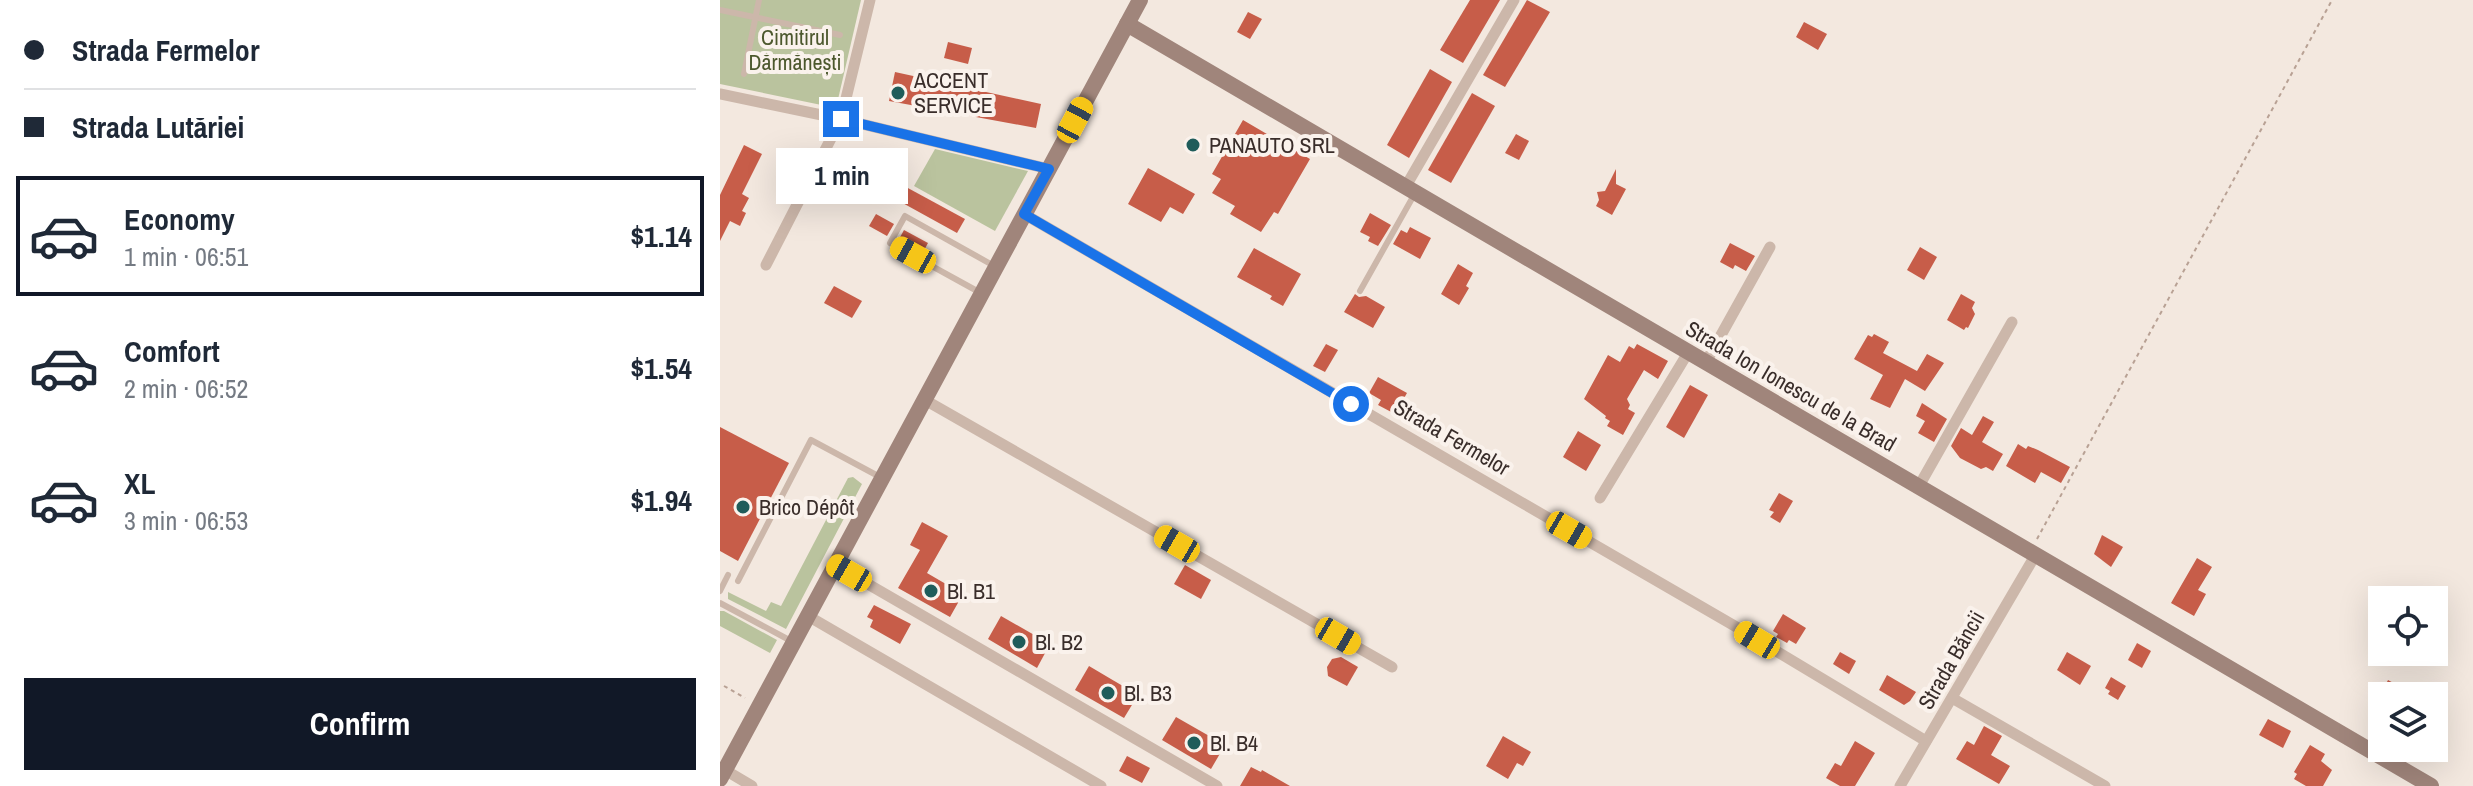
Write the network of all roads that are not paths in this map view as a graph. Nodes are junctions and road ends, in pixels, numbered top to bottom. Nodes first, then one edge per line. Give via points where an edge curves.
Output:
1 (759, 0) edge
2 (870, 0) edge
3 (1140, 0) edge
4 (1514, 0) edge
5 (720, 10) edge
6 (756, 18) junction
7 (1127, 24) junction
8 (840, 35) dead end
9 (744, 74) dead end
10 (720, 94) edge
11 (841, 119) junction
12 (1049, 169) junction
13 (1411, 189) junction
14 (1024, 214) junction
15 (1770, 247) dead end
16 (766, 265) dead end
17 (996, 267) junction
18 (1360, 291) dead end
19 (982, 294) junction
20 (2012, 322) dead end
21 (1689, 351) junction
22 (1706, 362) junction
23 (925, 400) junction
24 (882, 479) junction
25 (1919, 486) junction
26 (1600, 498) dead end
27 (2033, 552) junction
28 (835, 565) junction
29 (728, 575) dead end
30 (738, 581) dead end
31 (720, 591) edge
32 (720, 603) edge
33 (808, 616) junction
34 (793, 642) junction
35 (1392, 667) dead end
36 (1952, 698) junction
37 (1926, 741) junction
38 (722, 774) edge
39 (752, 786) edge
40 (1101, 786) edge
41 (1217, 786) edge
42 (1900, 786) edge
43 (2105, 786) edge
44 (2431, 786) edge

1 - 6 lane
2 - 11 street
3 - 7 street
4 - 13 street
5 - 6 lane
6 - 8 lane
6 - 9 lane
7 - 12 street
7 - 13 street, Strada Ion Ionescu de la Brad
10 - 11 street
11 - 12 street
11 - 16 street
12 - 14 street
13 - 18 lane
13 - 21 street, Strada Ion Ionescu de la Brad
14 - 17 street
14 - 37 street, Strada Fermelor
15 - 22 street
17 - 19 street
17 - 19 lane via 905,216 890,243
19 - 23 street
20 - 25 street
21 - 22 street, Strada Ion Ionescu de la Brad
21 - 26 street
22 - 25 street, Strada Ion Ionescu de la Brad
23 - 24 street
23 - 35 street
24 - 28 street
24 - 30 lane via 811,440
25 - 27 street, Strada Ion Ionescu de la Brad
27 - 36 street, Strada Băncii
27 - 44 street, Strada Ion Ionescu de la Brad
28 - 33 street
28 - 41 street
29 - 31 lane
32 - 34 lane
33 - 34 street
33 - 40 street
34 - 38 street
36 - 37 street, Strada Băncii
36 - 43 street
37 - 42 street, Strada Băncii
38 - 39 street

